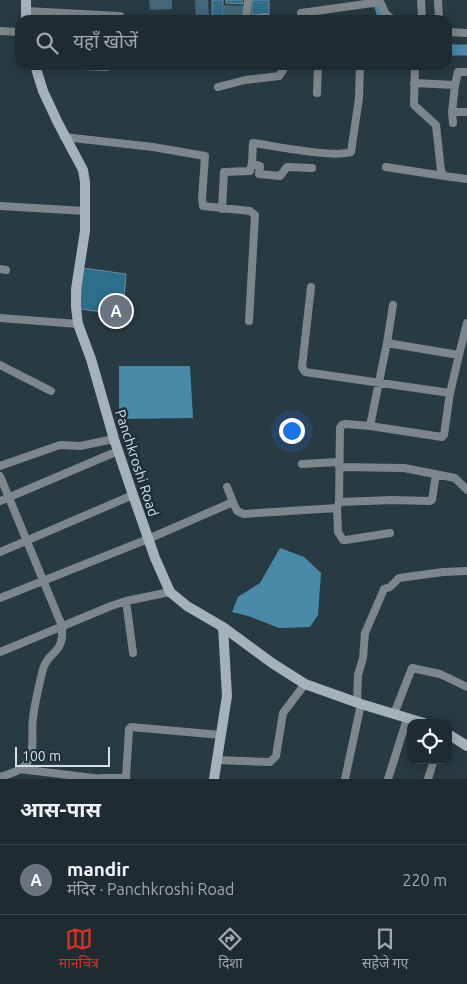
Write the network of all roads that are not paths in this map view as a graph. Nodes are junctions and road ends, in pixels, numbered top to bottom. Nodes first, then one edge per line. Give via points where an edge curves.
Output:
1 (26, 0) edge
2 (248, 0) edge
3 (421, 0) edge
4 (438, 0) edge
5 (379, 2) edge
6 (26, 15) edge
7 (247, 15) edge
8 (302, 15) edge
9 (387, 15) edge
10 (422, 15) edge
11 (439, 15) edge
12 (0, 31) edge
13 (15, 32) edge
14 (452, 32) edge
15 (467, 33) edge
16 (37, 70) edge
17 (283, 70) edge
18 (318, 70) edge
19 (360, 70) edge
20 (415, 70) edge
21 (467, 72) edge
22 (414, 83) junction
23 (455, 85) junction
24 (218, 87) dead end
25 (317, 93) dead end
26 (452, 112) junction
27 (467, 112) edge
28 (453, 123) dead end
29 (64, 136) junction
30 (252, 163) junction
31 (386, 167) dead end
32 (312, 168) dead end
33 (444, 176) junction
34 (467, 179) edge
35 (0, 206) edge
36 (222, 209) junction
37 (85, 211) junction
38 (311, 287) dead end
39 (393, 305) dead end
40 (0, 318) edge
41 (249, 321) dead end
42 (467, 323) edge
43 (78, 324) junction
44 (387, 343) junction
45 (459, 355) junction
46 (0, 365) edge
47 (378, 382) junction
48 (51, 391) dead end
49 (450, 393) junction
50 (370, 426) junction
51 (114, 439) junction
52 (118, 452) junction
53 (302, 464) dead end
54 (339, 464) junction
55 (0, 466) edge
56 (436, 474) junction
57 (0, 476) edge
58 (227, 487) dead end
59 (467, 490) edge
60 (132, 495) junction
61 (9, 497) junction
62 (0, 501) edge
63 (233, 502) junction
64 (338, 505) junction
65 (390, 533) dead end
66 (148, 539) junction
67 (27, 540) junction
68 (0, 552) edge
69 (467, 571) edge
70 (43, 582) junction
71 (170, 592) junction
72 (0, 598) edge
73 (126, 601) junction
74 (62, 626) junction
75 (223, 627) junction
76 (0, 652) edge
77 (133, 653) dead end
78 (305, 684) junction
79 (467, 687) edge
80 (359, 704) junction
81 (394, 714) junction
82 (407, 719) joint
83 (221, 735) junction
84 (452, 737) edge
85 (467, 746) edge
86 (217, 760) junction
87 (433, 764) edge
88 (19, 769) junction
89 (0, 777) edge
90 (102, 779) edge
91 (214, 779) edge
92 (345, 779) edge
93 (388, 779) edge
94 (428, 779) edge

1 - 6 street
2 - 7 street
3 - 10 street
4 - 11 street
5 - 8 street
5 - 9 street
12 - 13 street
14 - 15 street
16 - 29 street, Panchkroshi Road
17 - 24 street via 279,76
18 - 25 street
19 - 30 street via 350,153 253,143
20 - 22 street
21 - 23 street via 458,72
22 - 23 street
22 - 33 street via 414,105 436,126
23 - 26 street
26 - 27 street
26 - 28 street
29 - 36 street via 153,146 205,156 202,205 204,208
29 - 37 street, Panchkroshi Road via 83,170
30 - 32 street via 260,166 260,174 280,176 287,167
30 - 36 street via 250,171 224,172
31 - 33 street
33 - 34 street
35 - 37 street
36 - 41 street via 250,211 255,215
37 - 43 street, Panchkroshi Road via 76,289
38 - 47 street via 304,371
39 - 44 street
40 - 43 street
42 - 45 street
43 - 51 street, Panchkroshi Road
44 - 45 street
44 - 47 street
45 - 49 street
46 - 48 street
47 - 49 street
47 - 50 street
49 - 50 street via 442,437
50 - 54 street via 342,425
51 - 52 street, Panchkroshi Road
51 - 55 street via 80,446 60,446
52 - 60 street, Panchkroshi Road
52 - 61 street
53 - 54 street
54 - 56 street via 404,468
54 - 64 street
56 - 59 street via 455,478
56 - 64 street via 430,501 393,500
57 - 61 street
58 - 63 street
60 - 66 street, Panchkroshi Road
60 - 67 street
61 - 62 street
61 - 67 street
63 - 64 street via 237,511 244,514
63 - 66 street
64 - 65 street via 338,532 343,540
66 - 70 street
66 - 71 street, Panchkroshi Road
67 - 68 street
67 - 70 street
69 - 80 street via 399,578 384,589 366,633 358,674
70 - 72 street
70 - 74 street
71 - 73 street
71 - 75 street, Panchkroshi Road
73 - 74 street
73 - 77 street
74 - 76 street
74 - 88 street via 61,645 44,668 32,719 31,756
75 - 78 street, Panchkroshi Road
75 - 83 street via 227,696
78 - 80 street, Panchkroshi Road
78 - 86 street via 284,713 274,760
79 - 81 street via 440,674 412,668
80 - 81 street, Panchkroshi Road
80 - 92 street
81 - 82 street, Panchkroshi Road
82 - 93 street
83 - 86 street
83 - 90 street via 130,726 126,778
84 - 85 street
86 - 91 street
87 - 94 street
88 - 89 street
88 - 90 street

